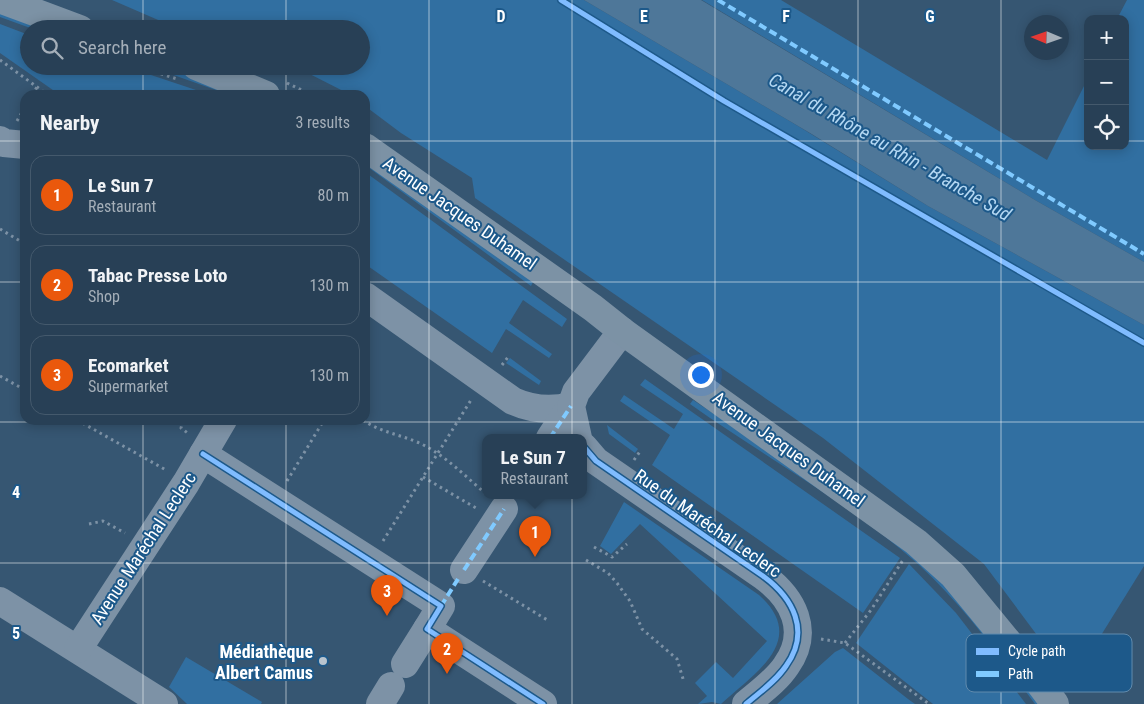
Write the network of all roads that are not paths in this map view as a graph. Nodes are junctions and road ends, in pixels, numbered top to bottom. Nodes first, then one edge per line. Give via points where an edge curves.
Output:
1 (2, 0) edge
2 (56, 20) edge
3 (218, 75) edge
4 (254, 90) edge
5 (0, 140) edge
6 (20, 145) edge
7 (370, 151) edge
8 (370, 300) edge
9 (622, 331) junction
10 (571, 406) junction
11 (218, 425) edge
12 (553, 434) edge
13 (577, 434) edge
14 (198, 445) junction
15 (587, 450) edge
16 (496, 508) edge
17 (0, 601) edge
18 (441, 606) junction
19 (427, 629) junction
20 (1002, 634) edge
21 (78, 649) junction
22 (392, 685) edge
23 (1046, 692) edge
24 (164, 704) edge
25 (543, 704) edge
26 (746, 704) edge
27 (1055, 704) edge

1 - 2 main road
3 - 4 main road
5 - 6 street
7 - 9 main road, Avenue Jacques Duhamel
8 - 10 street via 514,401 536,409 556,410
9 - 10 street via 584,380
9 - 20 main road, Avenue Jacques Duhamel via 916,542 953,575
10 - 12 street
10 - 13 street
11 - 14 street, Avenue Maréchal Leclerc
14 - 18 street via 276,500
14 - 21 street, Avenue Maréchal Leclerc via 146,544
15 - 26 street, Rue du Maréchal Leclerc via 596,461 776,586 789,601 798,635 786,666
16 - 18 street
17 - 21 street
18 - 19 street
19 - 22 street
19 - 25 street
21 - 24 street
23 - 27 main road, Avenue Jacques Duhamel

